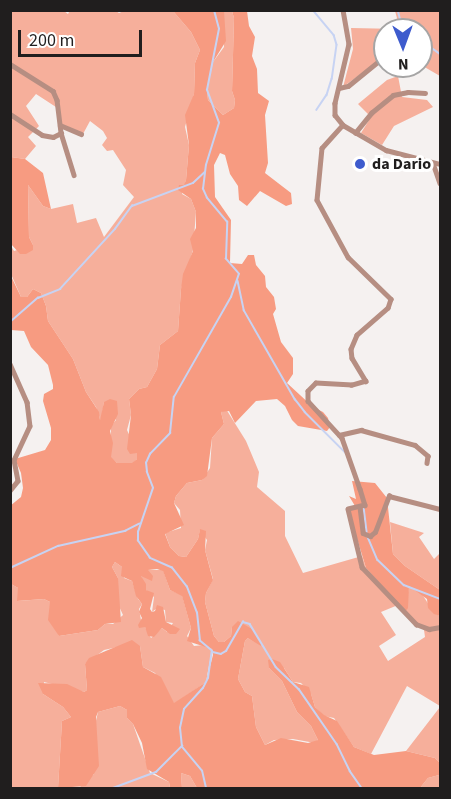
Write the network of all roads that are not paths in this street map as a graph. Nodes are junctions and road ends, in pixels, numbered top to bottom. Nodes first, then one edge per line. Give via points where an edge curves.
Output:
1 (343, 10) edge
2 (10, 64) edge
3 (373, 66) edge
4 (339, 88) junction
5 (424, 93) dead end
6 (10, 114) edge
7 (60, 125) junction
8 (343, 125) junction
9 (61, 133) junction
10 (356, 133) junction
11 (81, 134) dead end
12 (433, 163) junction
13 (441, 164) edge
14 (74, 175) dead end
15 (441, 183) edge
16 (10, 364) edge
17 (339, 435) junction
18 (427, 463) dead end
19 (10, 491) edge
20 (363, 506) junction
21 (441, 509) edge
22 (441, 627) edge

1 - 4 street via 349,44
2 - 7 street via 53,91
3 - 4 street via 348,86
4 - 8 street via 335,115
5 - 10 street via 393,95 371,113
6 - 9 street via 42,135 53,137
7 - 9 street
7 - 11 street
8 - 10 street
8 - 17 street via 322,148 317,201 348,257 391,298 388,308 357,334 351,349 366,381 352,385 316,383 308,391 308,401
9 - 14 street
10 - 12 street via 397,155
12 - 13 street
12 - 15 street
16 - 19 street via 27,402 30,426 14,460 18,481
17 - 18 street via 361,430 415,445 428,456
17 - 20 street via 351,460
20 - 21 street via 361,522 368,536 375,532 389,496
20 - 22 street via 348,509 362,567 416,624 429,629

